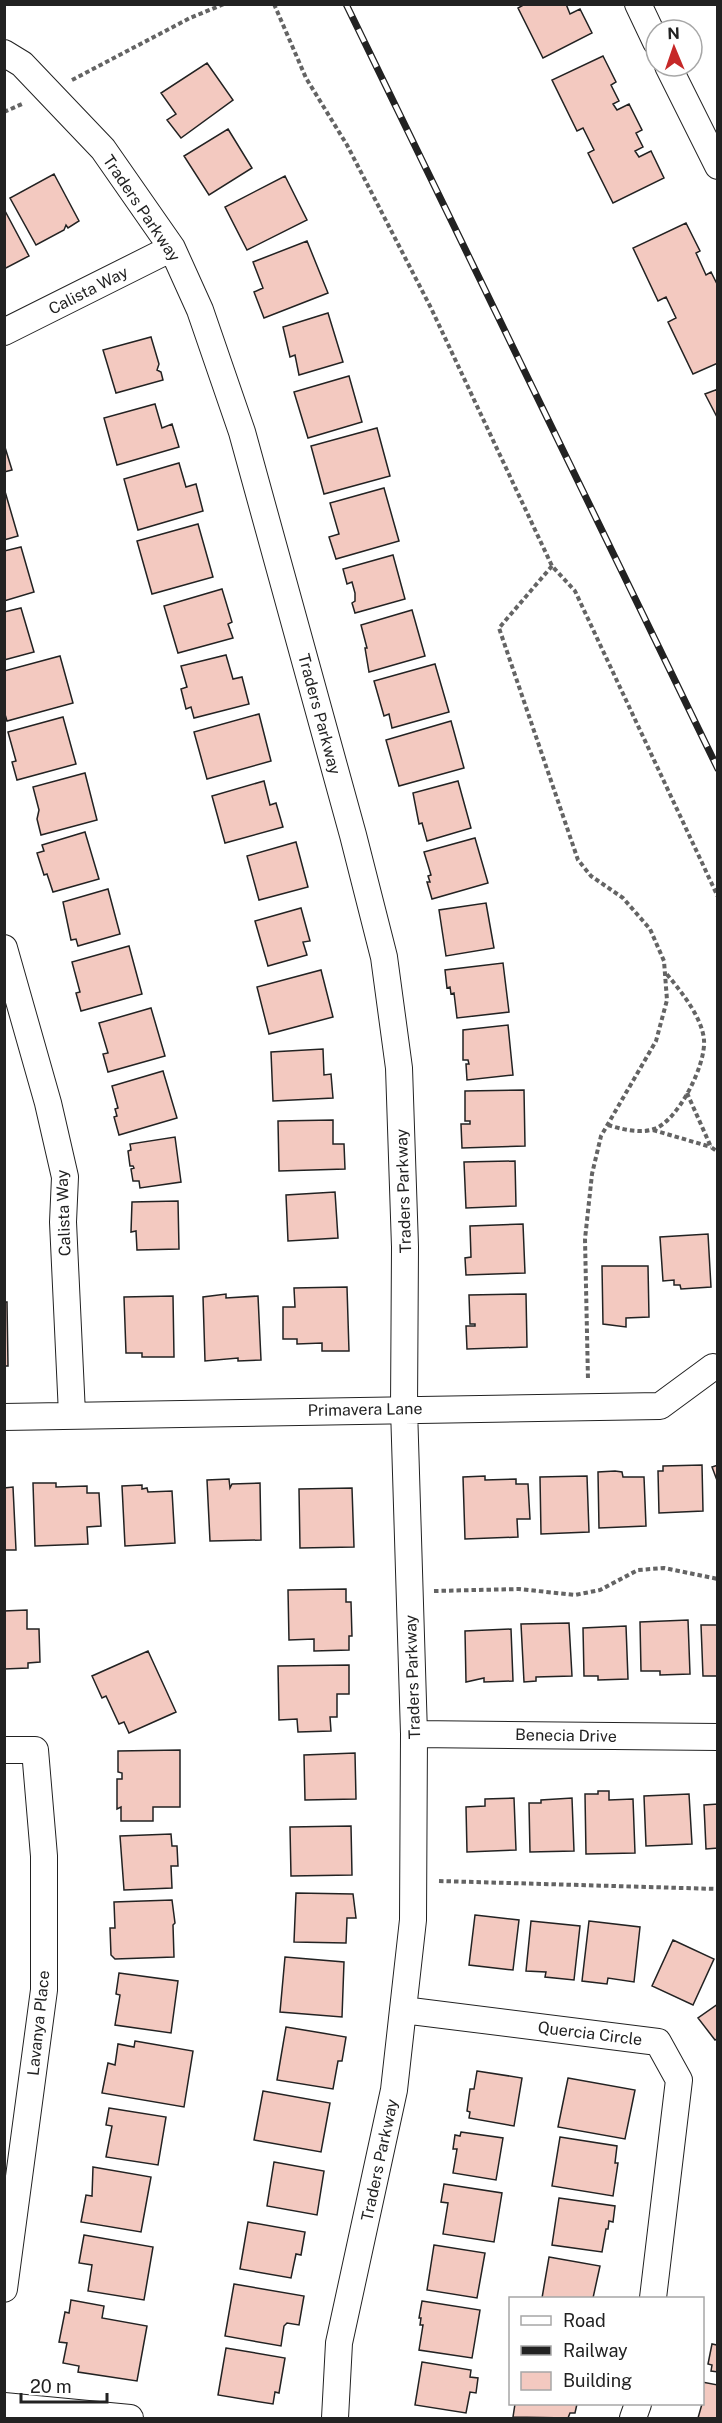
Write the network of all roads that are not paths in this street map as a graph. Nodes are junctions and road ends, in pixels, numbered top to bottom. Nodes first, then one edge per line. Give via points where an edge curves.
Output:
1 (638, 4) edge
2 (645, 18) edge
3 (4, 53) edge
4 (674, 78) edge
5 (717, 162) edge
6 (172, 248) junction
7 (4, 332) edge
8 (4, 948) edge
9 (713, 1367) dead end
10 (404, 1408) junction
11 (72, 1414) junction
12 (4, 1417) edge
13 (414, 1734) junction
14 (717, 1737) edge
15 (4, 1750) edge
16 (403, 2010) junction
17 (4, 2289) edge
18 (653, 2297) edge
19 (4, 2406) edge
20 (130, 2418) edge
21 (335, 2418) edge

1 - 2 street
3 - 6 street, Traders Parkway via 22,64 103,149
4 - 5 street
6 - 7 street, Calista Way
6 - 10 street, Traders Parkway via 200,310 242,432 384,957 399,1068 405,1247
8 - 11 street, Calista Way via 66,1177 63,1222
9 - 10 street, Primavera Lane via 660,1406
10 - 11 street, Primavera Lane
10 - 13 street, Traders Parkway
11 - 12 street, Primavera Lane
13 - 14 street, Benecia Drive
13 - 16 street, Traders Parkway via 413,1920
15 - 17 street, Lavanya Place via 35,1750 44,1856 44,1990
16 - 18 street, Quercia Circle via 658,2042 679,2080
16 - 21 street, Traders Parkway via 394,2090 339,2343
19 - 20 street

